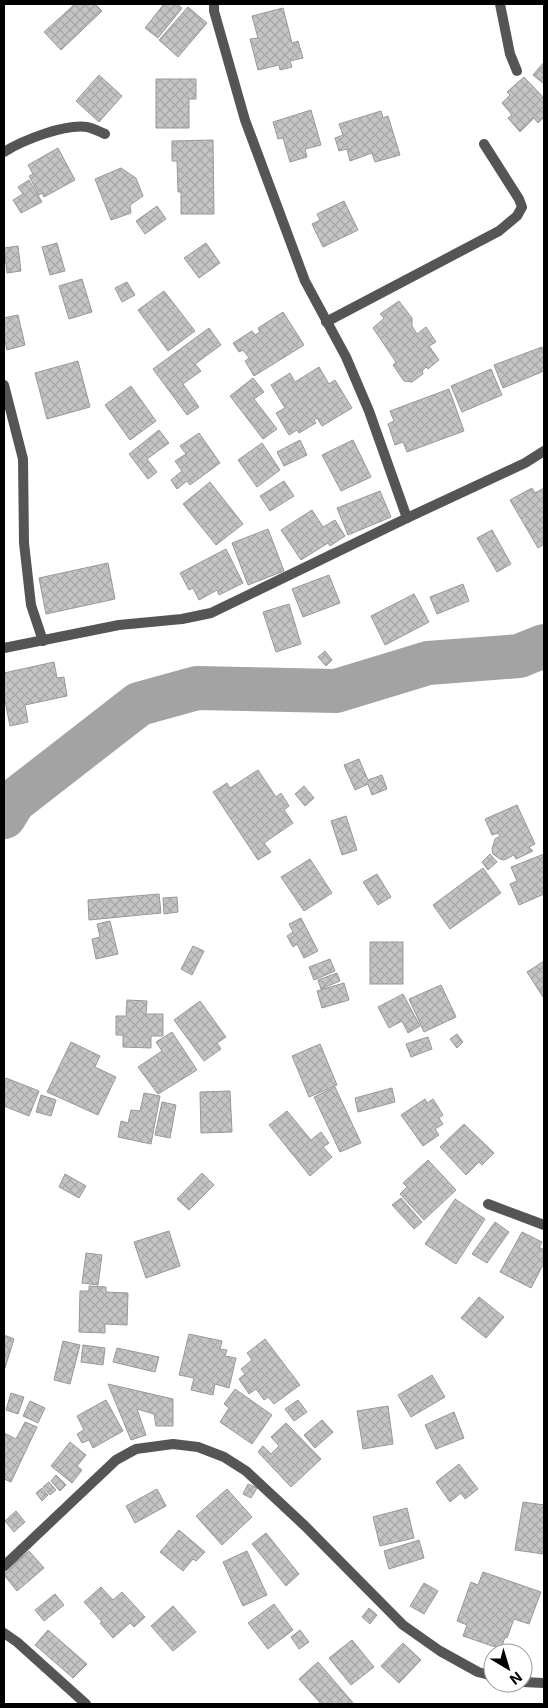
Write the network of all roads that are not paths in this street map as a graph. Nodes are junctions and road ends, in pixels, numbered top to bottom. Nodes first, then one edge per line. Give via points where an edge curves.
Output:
1 (214, 4) edge
2 (500, 4) edge
3 (517, 71) dead end
4 (105, 134) dead end
5 (484, 144) dead end
6 (4, 152) edge
7 (326, 322) junction
8 (4, 385) edge
9 (544, 451) edge
10 (407, 518) junction
11 (43, 641) junction
12 (4, 648) edge
13 (488, 1204) dead end
14 (544, 1225) edge
15 (4, 1566) edge
16 (4, 1633) edge
17 (483, 1673) edge
18 (86, 1704) edge

1 - 7 street via 245,120 304,281
2 - 3 street via 510,54
4 - 6 street via 87,127 59,129 16,144
5 - 7 street via 519,199 522,207 517,216 499,231
7 - 10 street via 346,357 369,410
8 - 11 street via 23,459 24,543 31,605
9 - 10 street
10 - 11 street via 211,613 118,624
11 - 12 street
13 - 14 street
15 - 17 street via 116,1460 136,1449 174,1444 198,1447 224,1457 246,1471 403,1625 440,1651
16 - 18 street

